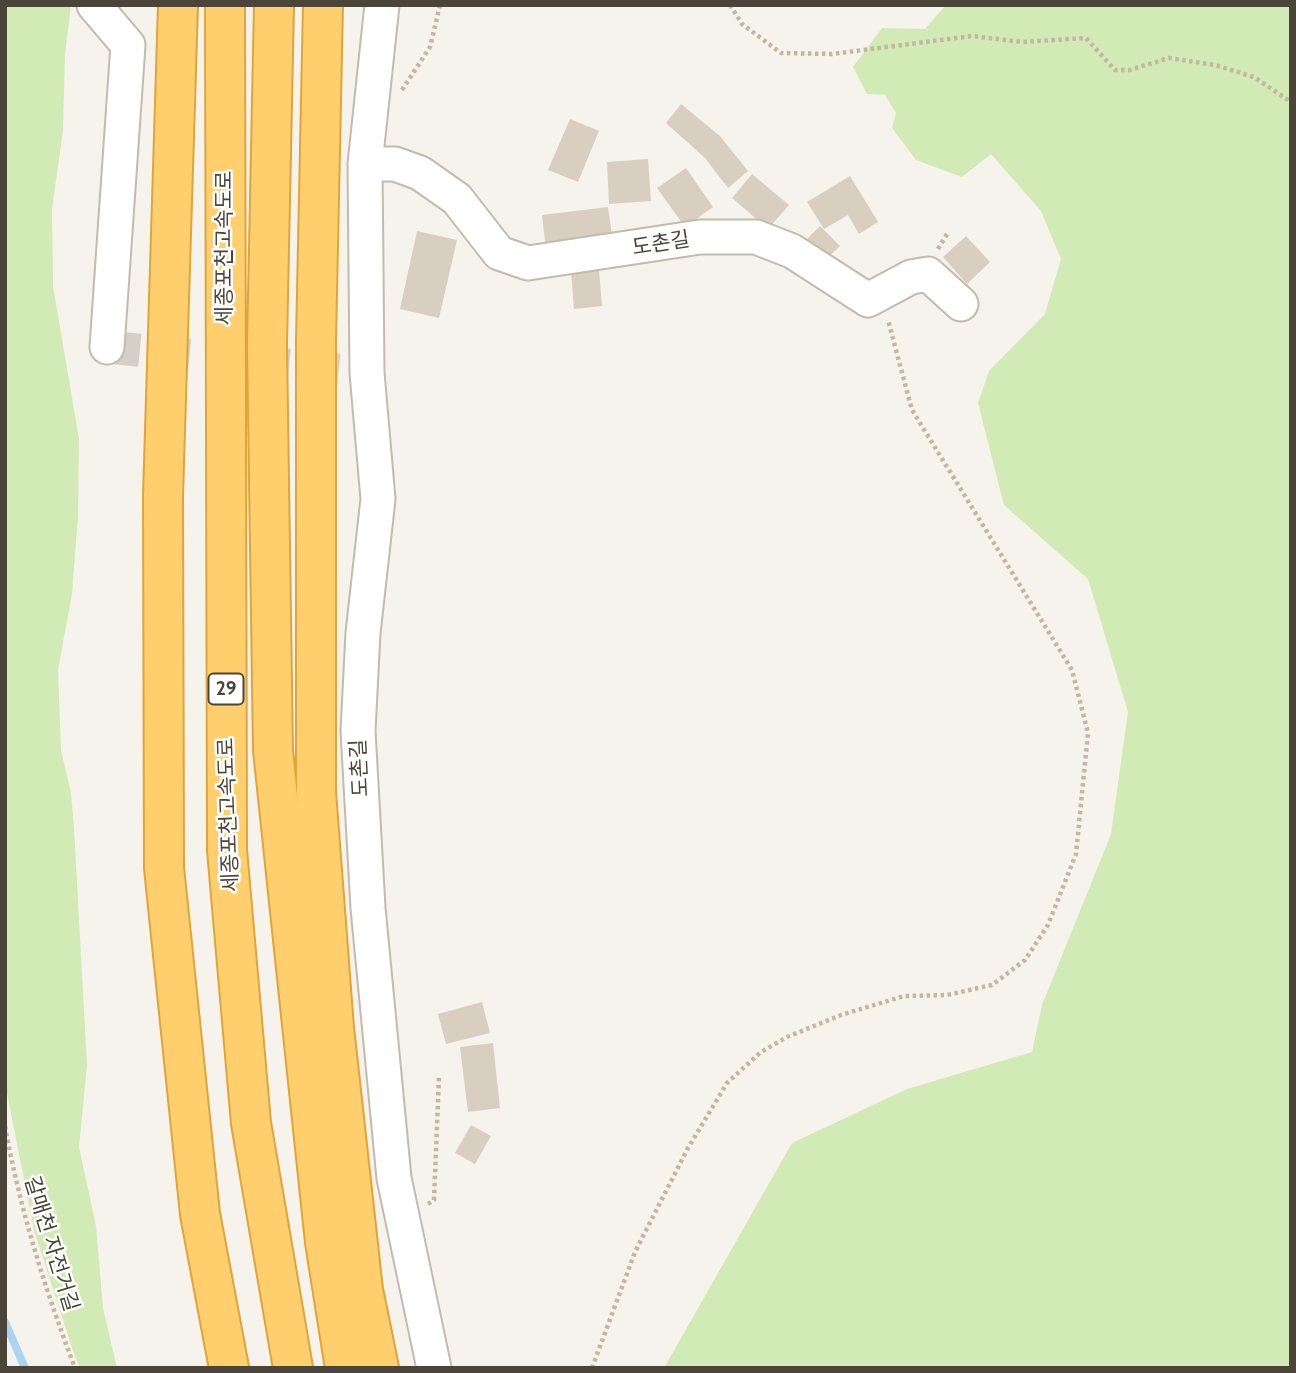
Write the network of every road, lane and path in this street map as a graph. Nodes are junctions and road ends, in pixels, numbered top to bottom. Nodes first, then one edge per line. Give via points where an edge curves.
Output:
1 (94, 5) edge
2 (178, 5) edge
3 (225, 5) edge
4 (274, 5) edge
5 (323, 5) edge
6 (382, 5) edge
7 (440, 5) edge
8 (730, 5) edge
9 (396, 98) dead end
10 (1291, 102) edge
11 (365, 164) junction
12 (868, 300) junction
13 (961, 304) dead end
14 (107, 347) dead end
15 (439, 1076) dead end
16 (5, 1126) edge
17 (403, 1224) junction
18 (75, 1368) edge
19 (229, 1368) edge
20 (293, 1368) edge
21 (345, 1368) edge
22 (379, 1368) edge
23 (434, 1368) edge
24 (592, 1368) edge

1 - 14 street via 128,45
2 - 19 highway via 163,496 164,868 200,1214
3 - 20 highway, 세종포천고속도로 / 29 via 227,850 251,1123
4 - 21 highway, 세종포천고속도로 / 29 via 267,345 273,750 321,1202
5 - 22 highway via 315,368 316,792 334,1028 363,1290
6 - 11 street, 도촌길
7 - 9 path via 430,47
8 - 10 path via 742,24 781,53 832,54 972,36 1022,42 1086,38 1115,70 1169,58 1214,65 1254,77
11 - 12 street, 도촌길 via 395,163 420,173 457,199 499,253 528,263 699,237 756,237 792,251
11 - 17 street, 도촌길 via 367,373 378,499 358,731 368,908 394,1178
12 - 13 street via 911,277 928,274
12 - 24 path via 885,313 893,331 912,410 1072,670 1088,733 1076,854 1048,925 1025,960 992,985 947,995 904,996 841,1016 770,1047 727,1083 635,1252
15 - 17 path via 434,1200
16 - 18 path, 갈매천 자전거길 via 44,1287
17 - 23 street, 도촌길

